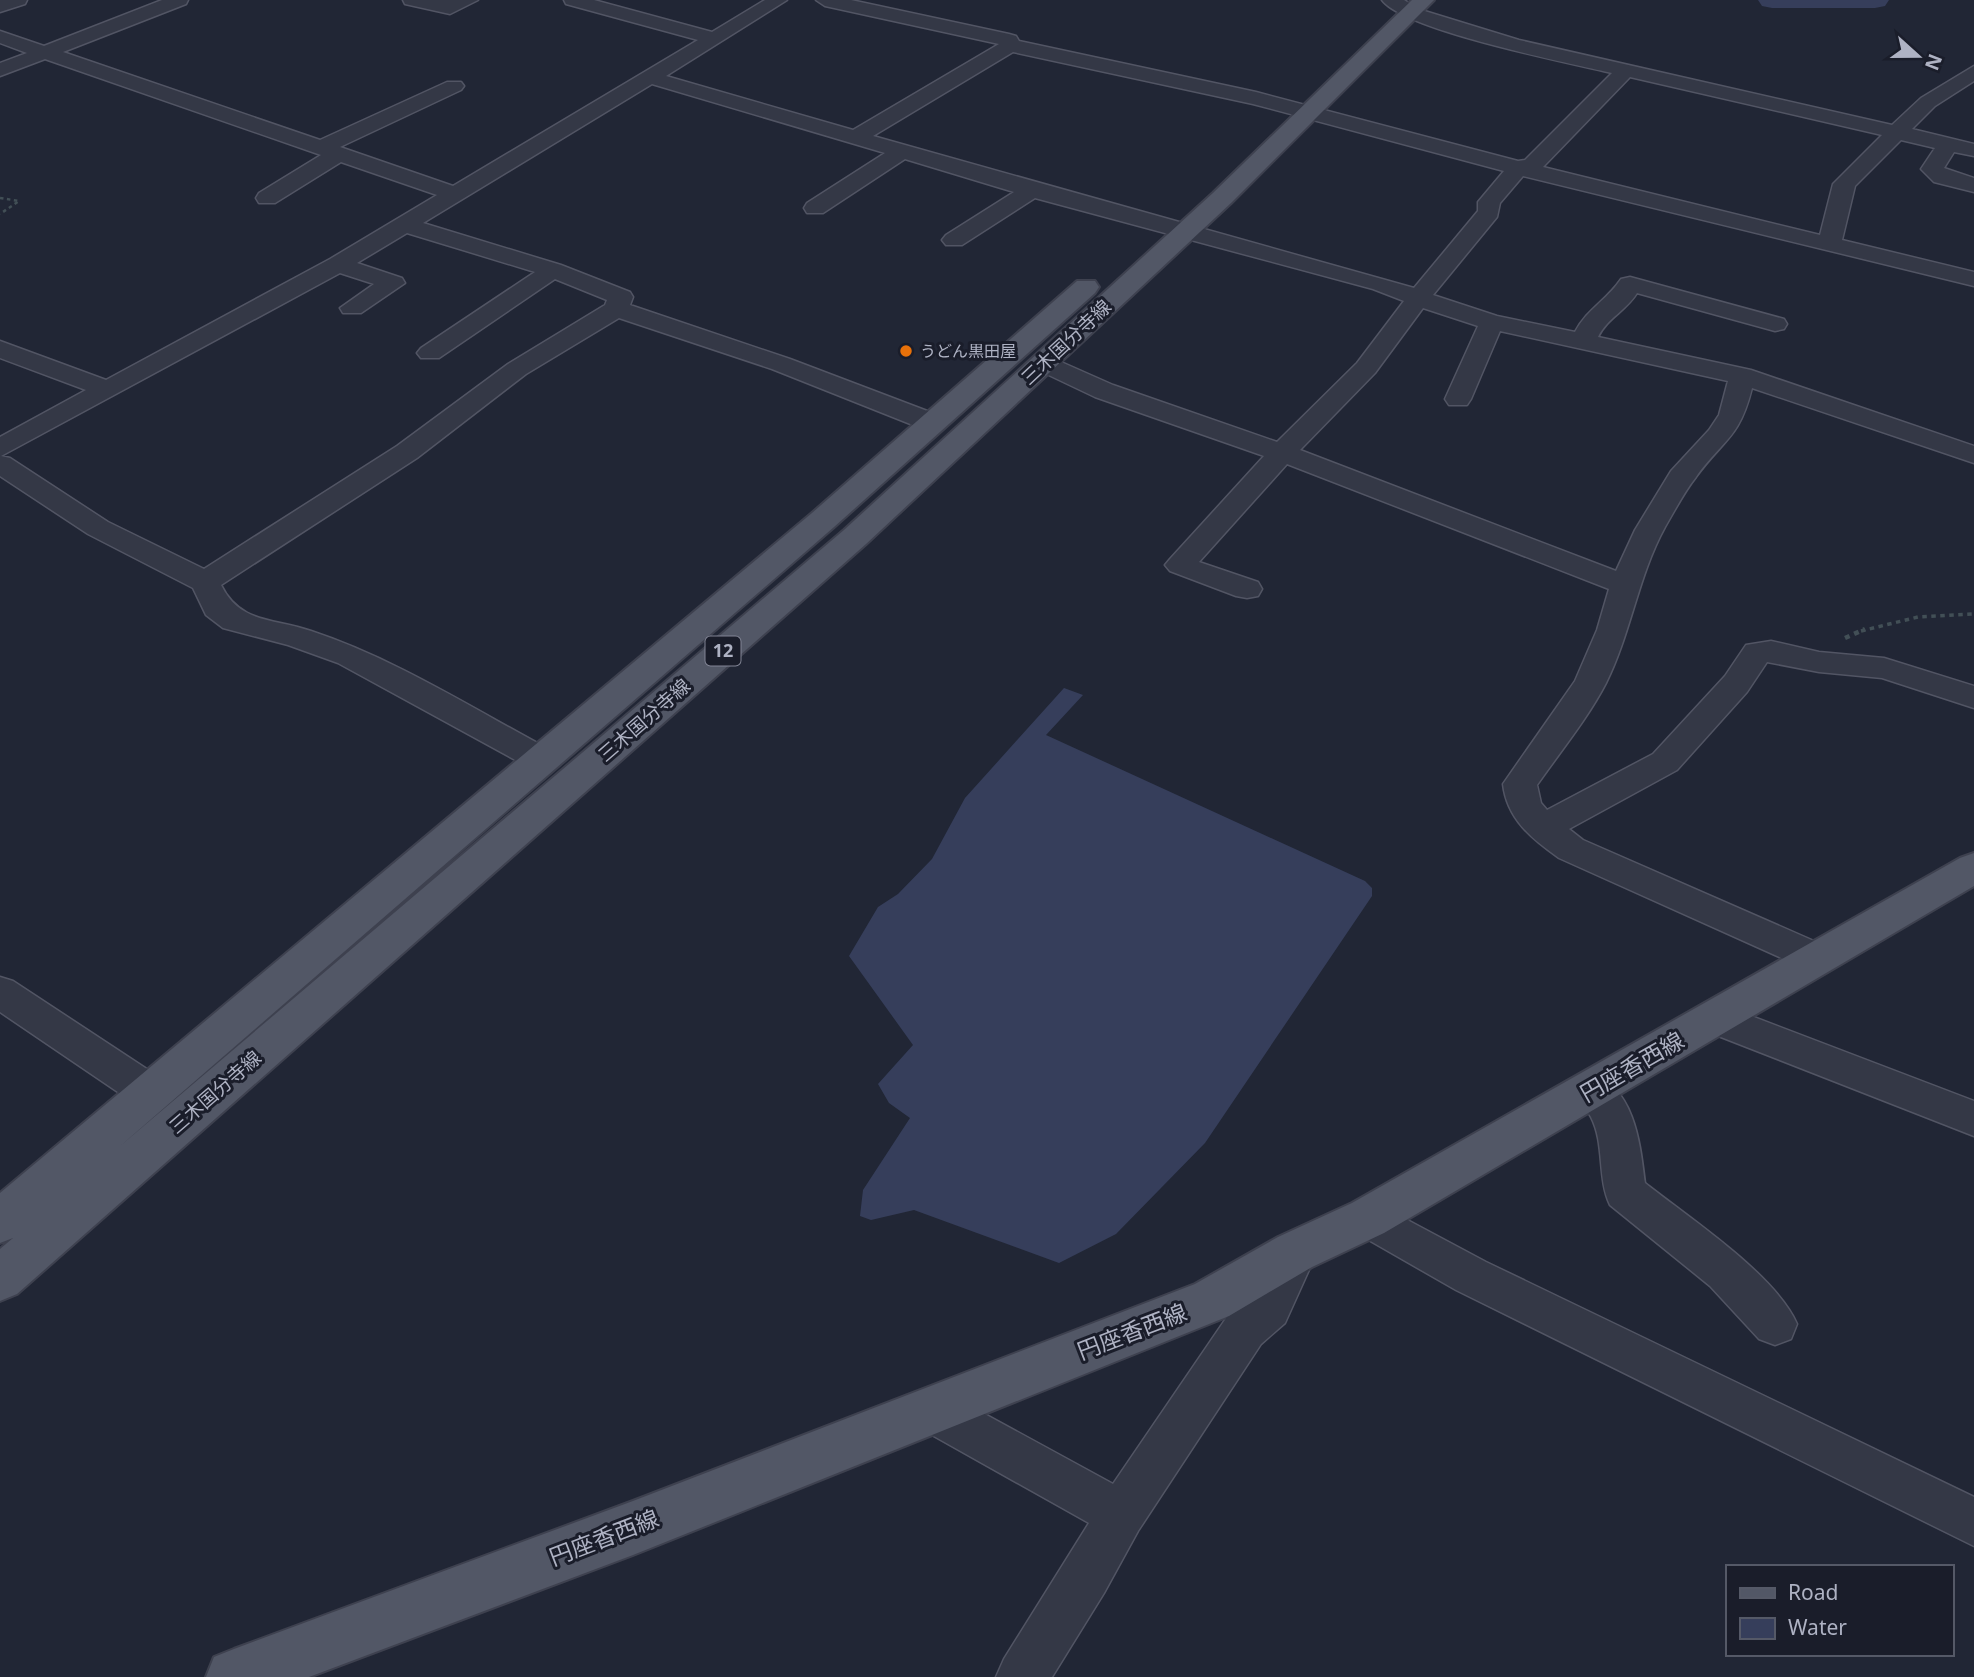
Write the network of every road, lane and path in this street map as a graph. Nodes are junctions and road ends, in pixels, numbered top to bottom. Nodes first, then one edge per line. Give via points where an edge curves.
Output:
1 (18, 0) edge
2 (179, 0) edge
3 (412, 0) edge
4 (469, 0) edge
5 (573, 0) edge
6 (778, 0) edge
7 (825, 0) edge
8 (1404, 3) edge
9 (0, 6) edge
10 (0, 37) edge
11 (713, 38) junction
12 (1010, 45) junction
13 (40, 53) junction
14 (0, 70) edge
15 (1625, 71) junction
16 (1974, 72) edge
17 (649, 77) junction
18 (454, 86) dead end
19 (1297, 109) junction
20 (1897, 133) junction
21 (857, 137) junction
22 (1948, 144) junction
23 (905, 150) junction
24 (1974, 150) edge
25 (329, 151) junction
26 (1518, 168) junction
27 (1974, 185) edge
28 (1032, 190) junction
29 (456, 194) junction
30 (0, 198) edge
31 (267, 198) dead end
32 (815, 208) dead end
33 (0, 214) edge
34 (402, 225) junction
35 (1170, 229) junction
36 (954, 240) dead end
37 (1829, 243) junction
38 (338, 264) junction
39 (553, 270) junction
40 (1974, 279) edge
41 (1422, 297) junction
42 (352, 308) dead end
43 (616, 309) junction
44 (1492, 322) junction
45 (1775, 324) dead end
46 (1583, 341) junction
47 (0, 349) edge
48 (430, 353) dead end
49 (1043, 363) junction
50 (1742, 376) junction
51 (106, 389) junction
52 (1458, 399) dead end
53 (933, 423) junction
54 (0, 448) edge
55 (1282, 453) junction
56 (1974, 454) edge
57 (0, 464) edge
58 (205, 582) junction
59 (1625, 585) junction
60 (1247, 589) dead end
61 (1974, 614) edge
62 (1836, 641) dead end
63 (1974, 697) edge
64 (542, 760) junction
65 (1542, 828) junction
66 (1974, 868) edge
67 (1819, 959) junction
68 (0, 992) edge
69 (1717, 1019) junction
70 (1591, 1090) junction
71 (151, 1093) junction
72 (1974, 1119) edge
73 (1368, 1219) junction
74 (0, 1222) edge
75 (1296, 1252) junction
76 (0, 1279) edge
77 (1775, 1324) dead end
78 (932, 1410) junction
79 (1121, 1514) junction
80 (1974, 1522) edge
81 (1024, 1676) edge
82 (234, 1677) edge

1 - 9 street
2 - 13 street
3 - 4 street via 450,8
5 - 11 street
6 - 11 street
7 - 12 street via 1009,40
8 - 15 street via 1471,33
8 - 19 main road, 三木国分寺線 / 12
10 - 13 street
11 - 17 street
12 - 19 street
12 - 21 street
13 - 14 street
13 - 25 street
15 - 20 street
15 - 26 street via 1532,166
16 - 20 street via 1928,102
17 - 21 street
17 - 29 street
18 - 25 street
19 - 26 street
19 - 35 main road, 三木国分寺線 / 12
20 - 22 street
20 - 37 street via 1844,184
21 - 23 street
22 - 24 street
22 - 27 street via 1932,169 1942,177
23 - 28 street
23 - 32 street
25 - 29 street
25 - 31 street
26 - 37 street
26 - 41 street
28 - 35 street
28 - 36 street
29 - 34 street
30 - 33 path via 19,201
34 - 38 street
34 - 39 street
35 - 41 street
35 - 49 main road, 三木国分寺線 / 12
35 - 53 main road, 三木国分寺線 / 12
37 - 40 street
38 - 42 street via 393,283
38 - 51 street
39 - 43 street via 621,297
39 - 48 street
41 - 44 street via 1444,309
41 - 55 street via 1366,368
43 - 53 street via 781,364
43 - 58 street via 517,369 407,452
44 - 46 street
44 - 52 street
45 - 46 street via 1630,284 1619,302 1595,318
46 - 50 street
47 - 51 street
49 - 55 street via 1104,391
49 - 76 main road, 三木国分寺線 / 12 via 855,537
50 - 56 street
50 - 59 street via 1732,415 1720,435 1685,471 1649,530
51 - 54 street
53 - 64 main road, 三木国分寺線 / 12
55 - 59 street
55 - 60 street via 1180,565
57 - 58 street via 98,528
58 - 64 street via 217,608 234,621 349,656
59 - 65 street via 1590,683 1520,784 1520,797
61 - 62 path via 1876,625
63 - 65 street via 1884,668 1757,652 1736,684 1665,762
64 - 71 main road, 三木国分寺線 / 12
65 - 67 street via 1572,849
66 - 67 main road, 円座香西線
67 - 69 main road, 円座香西線
68 - 71 street
69 - 70 main road, 円座香西線
69 - 72 street
70 - 73 main road, 円座香西線
70 - 77 street via 1607,1106 1624,1167 1625,1192 1725,1272
71 - 74 main road, 三木国分寺線 / 12
73 - 75 main road, 円座香西線
73 - 80 street via 1471,1276
75 - 78 main road, 円座香西線 via 1212,1300
75 - 79 street via 1269,1309 1245,1329
78 - 79 street
78 - 82 main road, 円座香西線
79 - 81 street

